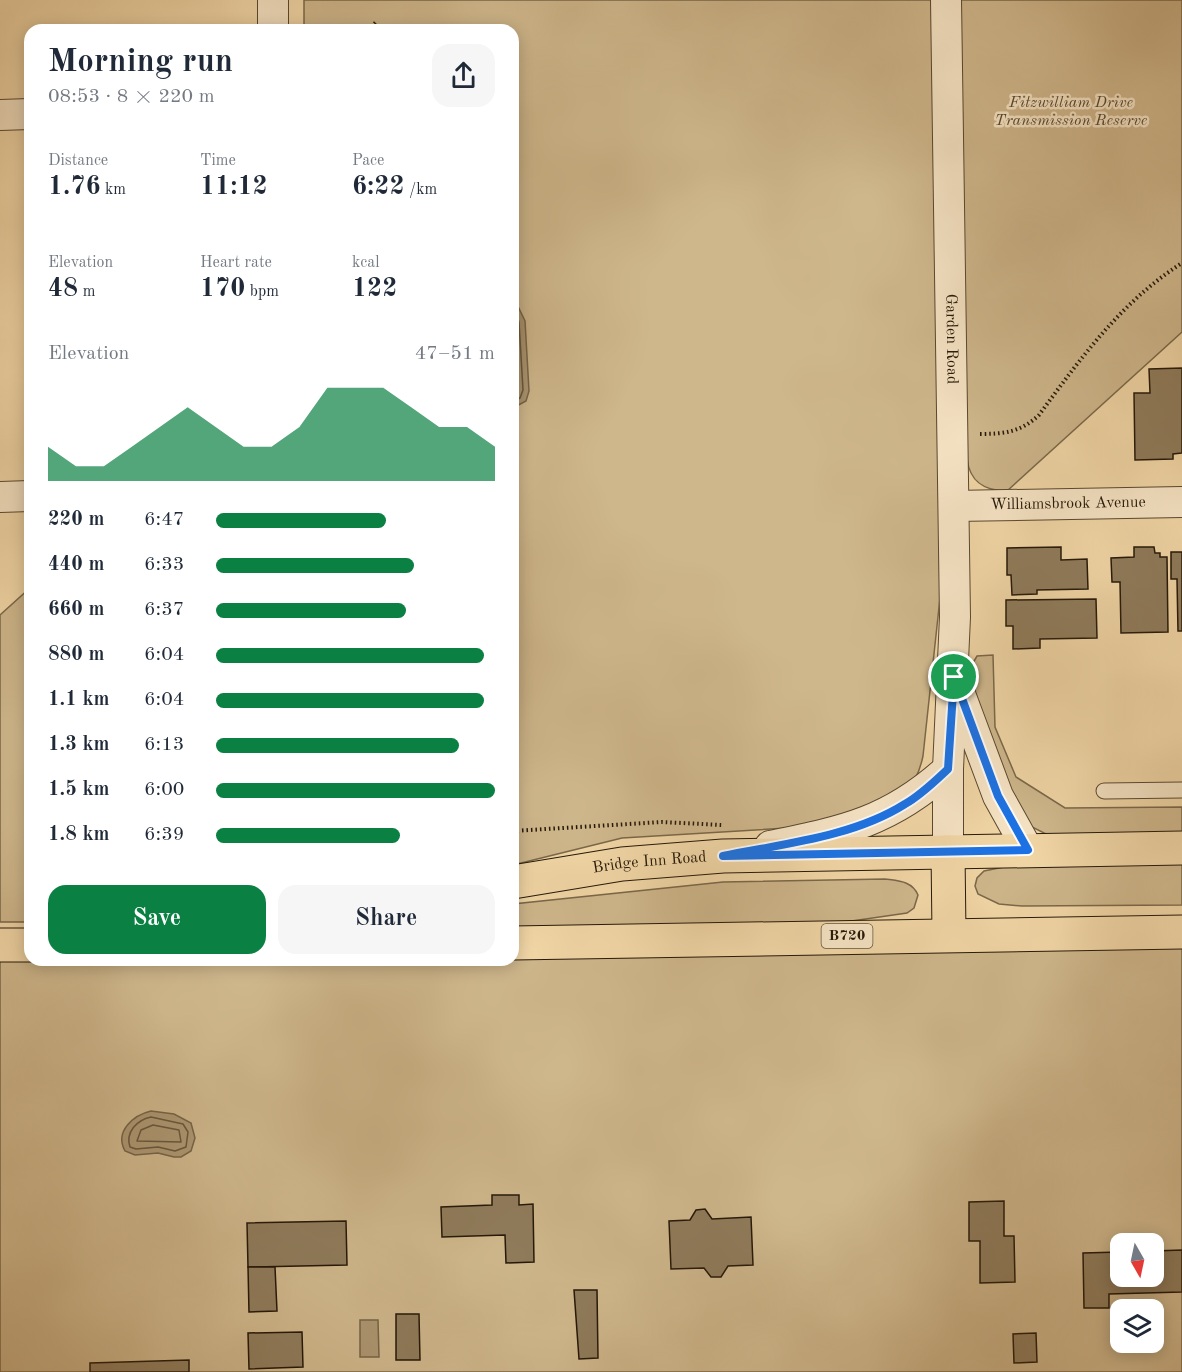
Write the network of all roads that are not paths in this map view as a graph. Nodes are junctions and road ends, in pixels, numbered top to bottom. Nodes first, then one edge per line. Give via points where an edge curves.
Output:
1 (273, 0) edge
2 (946, 0) edge
3 (273, 24) edge
4 (24, 114) edge
5 (0, 115) edge
6 (24, 496) edge
7 (0, 497) edge
8 (1182, 502) edge
9 (954, 506) junction
10 (954, 677) junction
11 (948, 769) junction
12 (1182, 790) edge
13 (1104, 791) dead end
14 (724, 840) junction
15 (1182, 848) edge
16 (1028, 850) junction
17 (948, 852) junction
18 (519, 881) edge
19 (1182, 932) edge
20 (949, 934) junction
21 (519, 943) edge
22 (0, 945) edge
23 (24, 945) edge

1 - 3 street
2 - 9 street, Garden Road
4 - 5 street
6 - 7 street
8 - 9 street, Williamsbrook Avenue
9 - 10 street, Garden Road
10 - 11 street, Garden Road
10 - 16 street, Garden Road via 998,796
11 - 14 street via 904,806 879,817 815,837
11 - 17 street, Garden Road
12 - 13 lane
14 - 17 main road, Bridge Inn Road
14 - 18 main road, Bridge Inn Road via 622,864
15 - 16 main road, Bridge Inn Road
16 - 17 main road, Bridge Inn Road
17 - 20 main road, Garden Road
19 - 20 main road, B720
20 - 21 main road, B720
22 - 23 main road

